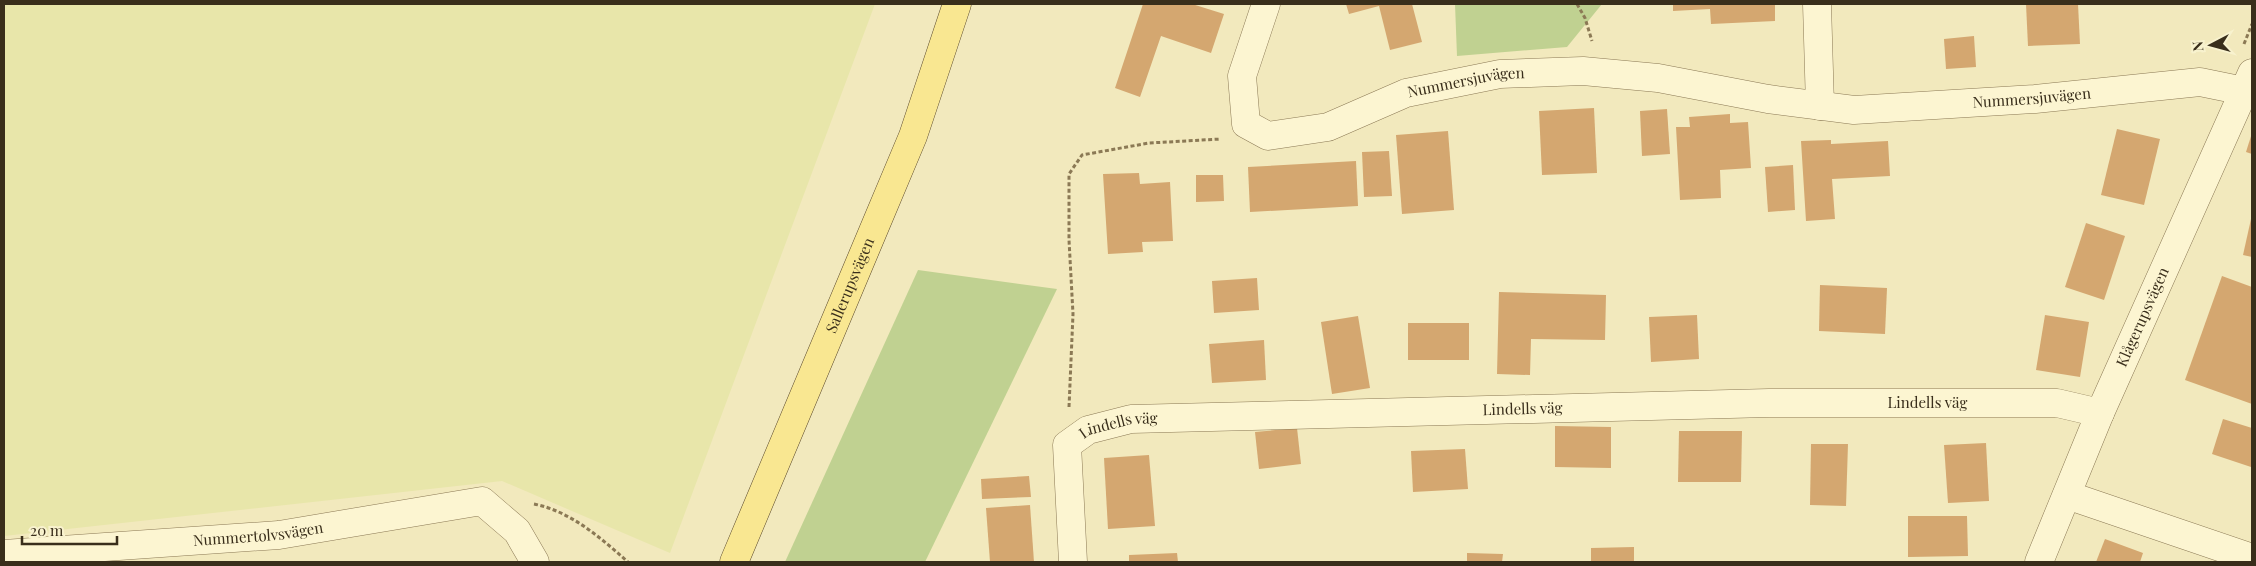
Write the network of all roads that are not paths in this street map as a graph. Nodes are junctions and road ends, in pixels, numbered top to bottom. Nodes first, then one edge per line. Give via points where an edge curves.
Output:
1 (957, 4) edge
2 (1266, 4) edge
3 (1817, 4) edge
4 (2248, 82) edge
5 (1820, 106) junction
6 (2100, 413) junction
7 (2067, 496) junction
8 (4, 554) edge
9 (2252, 558) edge
10 (535, 562) edge
11 (734, 562) edge
12 (1073, 562) edge
13 (2039, 562) edge

1 - 11 main road, Sallerupsvägen via 913,136
2 - 5 street, Nummersjuvägen via 1242,76 1246,124 1268,136 1328,127 1406,93 1500,74 1582,71 1658,78
3 - 5 street
4 - 5 street, Nummersjuvägen via 2200,82 2035,99 1854,110
4 - 6 street, Klågerupsvägen
6 - 7 street, Klågerupsvägen
6 - 12 street, Lindells väg via 2057,403 1769,403 1131,419 1088,430 1067,445
7 - 9 street
7 - 13 street, Klågerupsvägen
8 - 10 street, Nummertolvsvägen via 279,535 482,501 516,531

